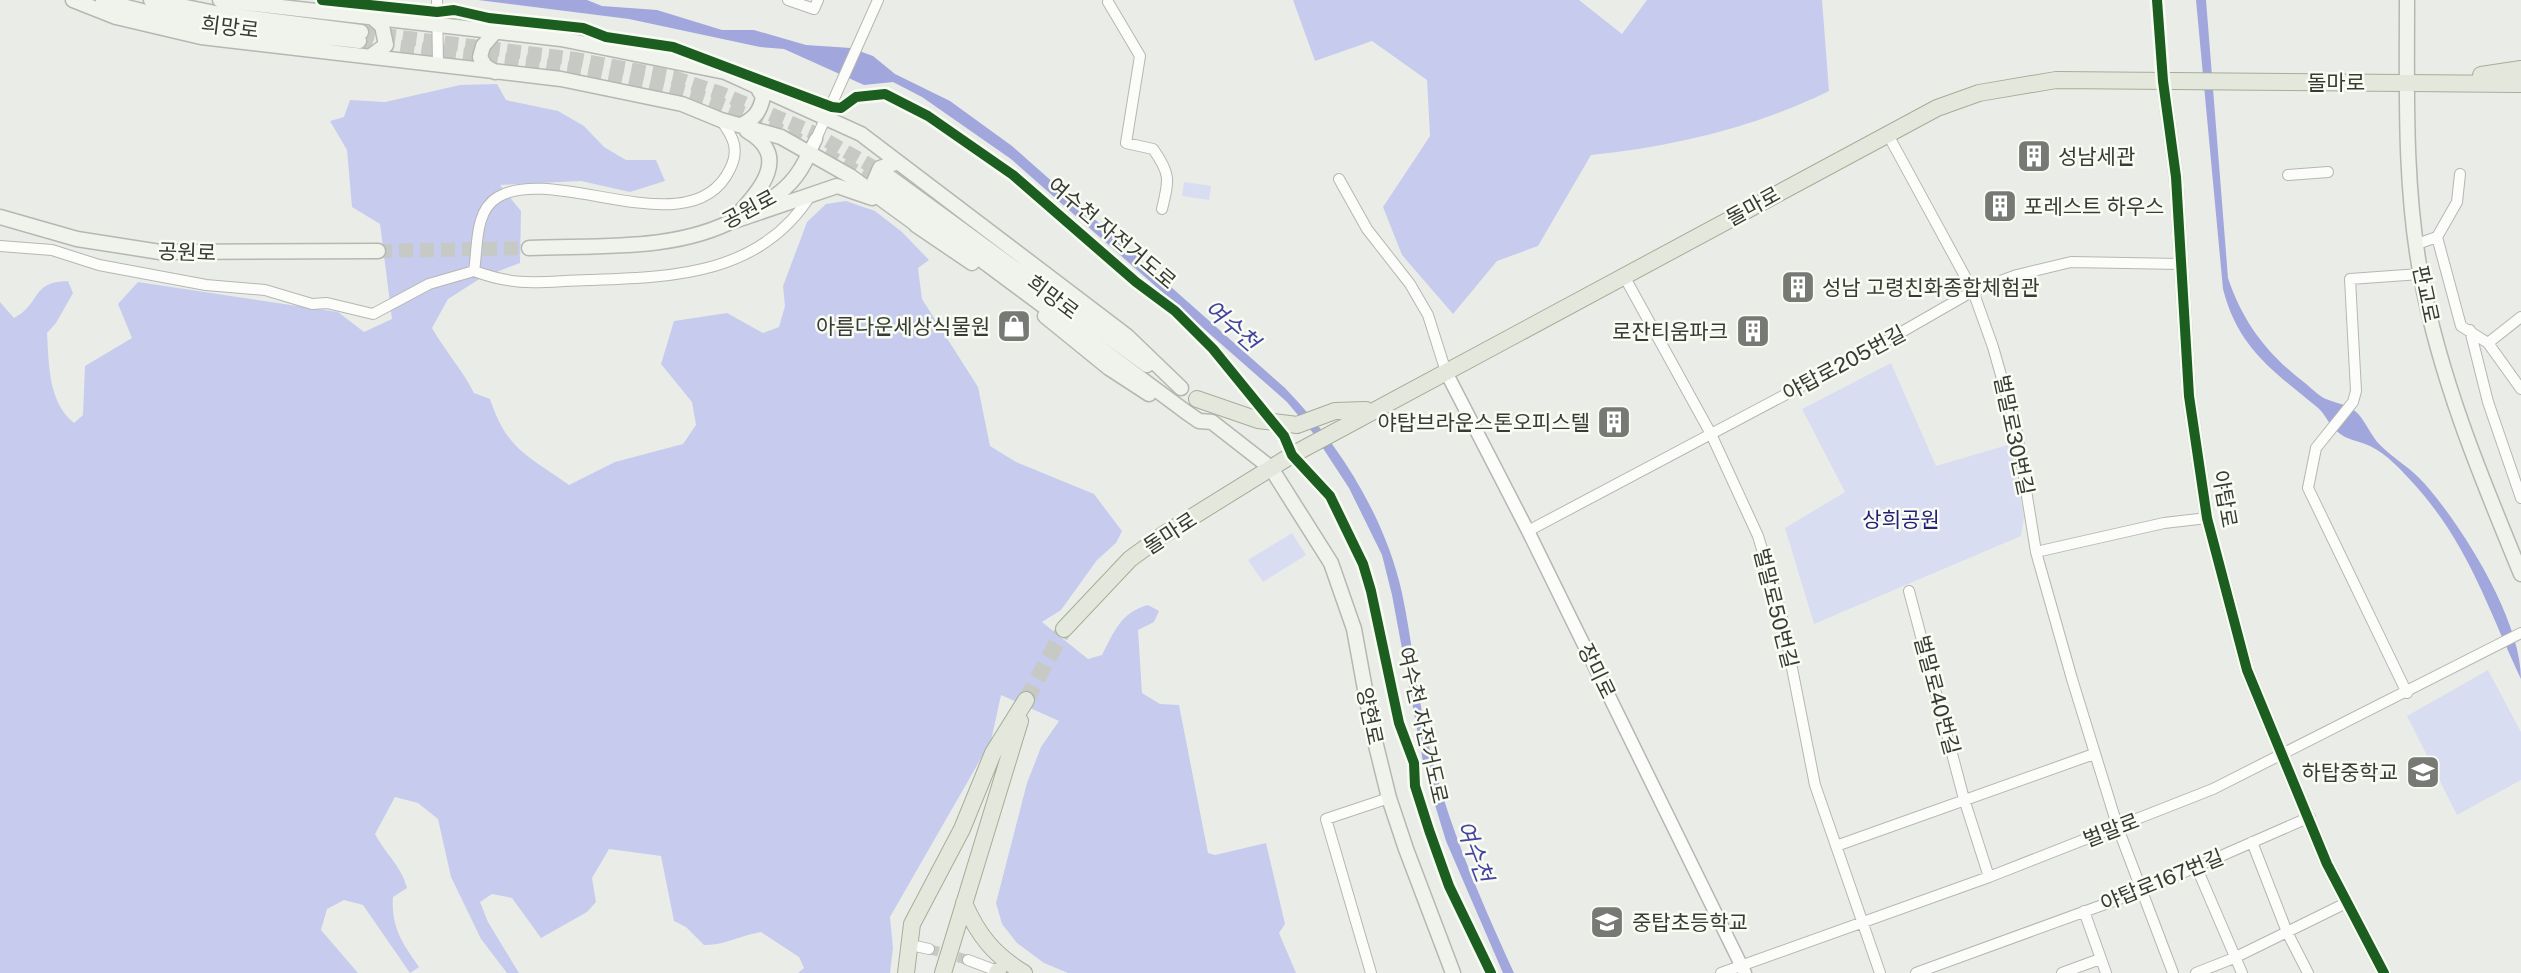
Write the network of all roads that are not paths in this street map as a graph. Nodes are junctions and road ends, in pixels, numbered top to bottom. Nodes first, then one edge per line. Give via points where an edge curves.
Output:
1 (73, 0) edge
2 (103, 0) edge
3 (151, 0) edge
4 (220, 0) edge
5 (438, 0) edge
6 (788, 0) edge
7 (818, 0) edge
8 (878, 0) edge
9 (2157, 0) edge
10 (2407, 0) edge
11 (1108, 2) dead end
12 (373, 18) junction
13 (438, 19) junction
14 (495, 32) junction
15 (371, 56) junction
16 (438, 65) junction
17 (2521, 69) edge
18 (495, 72) junction
19 (2163, 81) junction
20 (2444, 81) junction
21 (2407, 82) junction
22 (2521, 84) edge
23 (756, 85) junction
24 (827, 116) junction
25 (721, 120) junction
26 (741, 125) junction
27 (1887, 133) junction
28 (816, 139) joint
29 (809, 153) junction
30 (898, 162) junction
31 (2328, 172) dead end
32 (2460, 174) dead end
33 (2288, 175) dead end
34 (1339, 179) dead end
35 (882, 185) junction
36 (812, 193) junction
37 (1162, 209) dead end
38 (0, 217) edge
39 (731, 222) junction
40 (924, 230) junction
41 (2437, 237) junction
42 (2417, 244) junction
43 (0, 246) edge
44 (528, 248) tunnel mouth
45 (378, 251) tunnel mouth
46 (2180, 264) junction
47 (474, 271) junction
48 (2420, 274) junction
49 (1624, 276) junction
50 (1973, 291) junction
51 (2521, 317) edge
52 (2470, 330) junction
53 (2488, 343) junction
54 (1446, 372) junction
55 (1181, 388) junction
56 (2521, 389) edge
57 (1197, 399) junction
58 (1372, 410) junction
59 (1186, 412) junction
60 (1212, 422) junction
61 (1711, 434) junction
62 (1271, 468) junction
63 (2517, 477) edge
64 (2521, 498) edge
65 (2207, 517) junction
66 (1528, 531) junction
67 (2036, 552) junction
68 (2521, 574) edge
69 (1909, 592) dead end
70 (1064, 629) tunnel mouth
71 (2521, 634) edge
72 (2407, 693) junction
73 (2283, 752) junction
74 (2094, 754) junction
75 (1390, 797) junction
76 (1964, 799) junction
77 (2310, 817) junction
78 (2118, 828) junction
79 (2252, 842) junction
80 (1836, 846) junction
81 (2196, 866) junction
82 (1989, 877) junction
83 (2141, 891) junction
84 (964, 902) junction
85 (2346, 903) junction
86 (2084, 911) junction
87 (1862, 921) junction
88 (2287, 932) junction
89 (911, 945) junction
90 (929, 950) tunnel mouth
91 (2234, 958) junction
92 (2100, 959) junction
93 (968, 960) tunnel mouth
94 (1945, 968) edge
95 (1743, 969) edge
96 (999, 972) edge
97 (899, 973) edge
98 (906, 973) edge
99 (943, 973) edge
100 (1024, 973) edge
101 (1371, 973) edge
102 (1453, 973) edge
103 (1721, 973) edge
104 (1880, 973) edge
105 (1916, 973) edge
106 (2062, 973) edge
107 (2106, 973) edge
108 (2173, 973) edge
109 (2196, 973) edge
110 (2242, 973) edge
111 (2308, 973) edge
112 (2384, 973) edge

1 - 15 main road via 116,17 201,37
2 - 3 main road, 희망로 via 196,22 360,36
4 - 12 main road
5 - 13 street
6 - 7 street via 809,9 814,9
8 - 24 street
9 - 19 street, 야탑로
10 - 21 main road, 판교로
11 - 37 street via 1140,56 1126,143 1153,149 1162,162 1169,177
12 - 13 main road
12 - 15 main road via 382,26 386,45
13 - 14 main road
13 - 16 street
14 - 18 main road via 480,57
14 - 23 main road via 561,39 711,69
15 - 16 main road
16 - 18 main road
17 - 20 main road, 돌마로
18 - 25 main road via 561,79 681,104
19 - 21 main road, 돌마로
19 - 27 main road, 돌마로 via 2056,80 2009,87 1937,108
19 - 46 street, 야탑로 via 2176,177
20 - 21 main road, 돌마로
20 - 22 main road, 돌마로
21 - 42 main road, 판교로
23 - 24 main road
23 - 26 main road via 763,97 761,107
24 - 28 street
24 - 30 main road
25 - 26 main road
25 - 39 main road via 751,132 771,157 767,176
25 - 47 street via 734,139 733,162 720,185 706,195 638,205 541,187 507,192 496,198 481,221
26 - 29 main road via 781,137
27 - 49 main road, 돌마로
27 - 50 street, 벌말로30번길
28 - 29 street, 공원로
29 - 35 main road
29 - 39 main road, 공원로 via 802,171 786,189
30 - 35 main road via 880,168 874,182
30 - 55 main road via 1127,336
31 - 33 street
32 - 41 street via 2457,202
34 - 54 street via 1367,229 1428,315
35 - 40 main road
35 - 55 main road, 희망로
35 - 59 main road, 희망로
36 - 39 main road
36 - 40 main road via 837,186 888,206
36 - 47 street via 782,230 745,254 677,276 536,284
38 - 45 main road, 공원로 via 77,239 160,252
39 - 44 main road, 공원로 via 699,234 649,243
40 - 59 main road via 1035,308 1109,368
41 - 42 street
41 - 52 street via 2461,326
42 - 48 main road, 판교로
43 - 47 street via 52,250 99,265 206,285 265,290 373,314 429,284
46 - 50 street, 야탑로205번길 via 2071,262
46 - 65 street, 야탑로 via 2189,396
48 - 68 main road, 판교로 via 2451,392
48 - 72 street via 2350,279 2356,391 2353,402 2316,448 2308,488
49 - 54 main road, 돌마로
49 - 61 street, 벌말로50번길
50 - 61 street, 야탑로205번길
50 - 67 street, 벌말로30번길 via 2016,428
51 - 53 street
52 - 53 street
52 - 63 street via 2488,402
53 - 56 street
54 - 58 main road, 돌마로
54 - 66 street, 장미로
55 - 57 main road, 희망로
57 - 58 main road via 1258,420 1297,425 1335,411
57 - 60 main road, 희망로
58 - 62 main road, 돌마로
59 - 60 main road, 희망로 via 1199,421
60 - 62 main road, 희망로
61 - 66 street, 야탑로205번길
61 - 80 street, 벌말로50번길 via 1758,536 1782,612 1815,785
62 - 70 main road, 돌마로 via 1130,559
62 - 75 main road, 양현로 via 1335,573 1354,629
63 - 64 street
65 - 67 street
65 - 73 street, 야탑로 via 2247,670
66 - 95 street, 장미로
67 - 74 street, 벌말로30번길
69 - 76 street, 벌말로40번길
71 - 72 street, 벌말로
72 - 73 street, 벌말로
73 - 77 street, 야탑로
73 - 78 street, 벌말로 via 2213,789
74 - 76 street
74 - 78 street, 벌말로30번길
75 - 101 street via 1326,819
75 - 102 main road, 양현로
76 - 80 street
76 - 82 street, 벌말로40번길
77 - 79 street, 야탑로167번길
77 - 85 street, 야탑로
78 - 82 street, 벌말로
78 - 83 street, 벌말로30번길
79 - 81 street, 야탑로167번길
79 - 88 street
80 - 87 street, 벌말로50번길
81 - 83 street, 야탑로167번길
81 - 91 street
82 - 87 street, 벌말로
83 - 86 street, 야탑로167번길
83 - 108 street, 벌말로30번길
84 - 89 main road via 1026,700 993,752 962,829 912,924
84 - 99 main road
84 - 100 main road via 977,931 993,951
85 - 88 street
85 - 112 street, 야탑로
86 - 92 street
86 - 94 street, 야탑로167번길
87 - 95 street, 벌말로
87 - 104 street, 벌말로50번길
88 - 91 street
88 - 111 street
89 - 90 street
89 - 97 street
89 - 98 main road
91 - 109 street
91 - 110 street
92 - 106 street
92 - 107 street
93 - 96 street
94 - 105 street, 야탑로167번길
95 - 103 street, 벌말로

